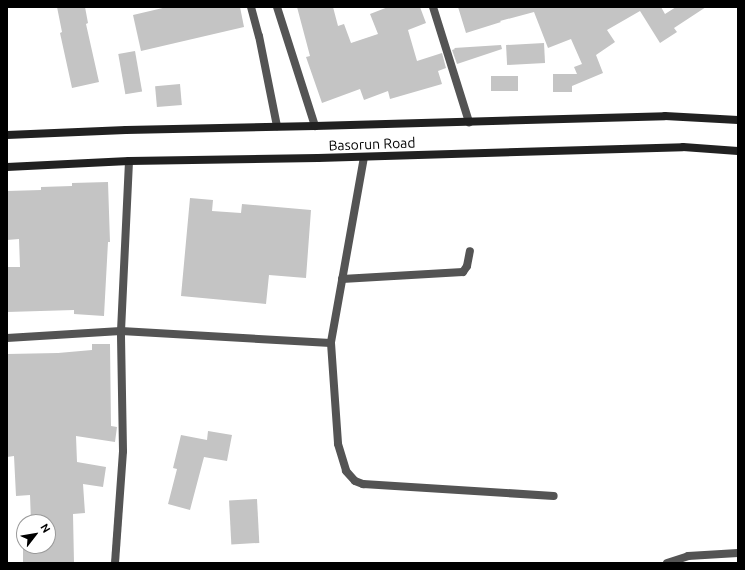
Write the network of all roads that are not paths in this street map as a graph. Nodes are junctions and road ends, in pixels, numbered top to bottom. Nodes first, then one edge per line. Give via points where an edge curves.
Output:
1 (251, 7) edge
2 (277, 7) edge
3 (433, 7) edge
4 (738, 120) edge
5 (469, 122) junction
6 (278, 126) junction
7 (315, 126) junction
8 (7, 135) edge
9 (738, 151) edge
10 (364, 157) junction
11 (129, 161) junction
12 (7, 167) edge
13 (470, 251) dead end
14 (342, 279) junction
15 (121, 331) junction
16 (7, 338) edge
17 (331, 343) junction
18 (554, 496) dead end
19 (738, 553) edge
20 (115, 563) edge
21 (666, 563) edge

1 - 6 street
2 - 7 street
3 - 5 street
4 - 5 main road, Basorun Road via 665,116
5 - 7 main road, Basorun Road
6 - 7 main road, Basorun Road
6 - 8 main road, Basorun Road
9 - 10 main road, Basorun Road via 683,147
10 - 11 main road, Basorun Road
10 - 14 street
11 - 12 main road, Basorun Road
11 - 15 street
13 - 14 street via 463,272
14 - 17 street
15 - 16 street
15 - 17 street
15 - 20 street via 123,451
17 - 18 street via 338,444 346,471 355,481 363,484
19 - 21 street via 688,556

